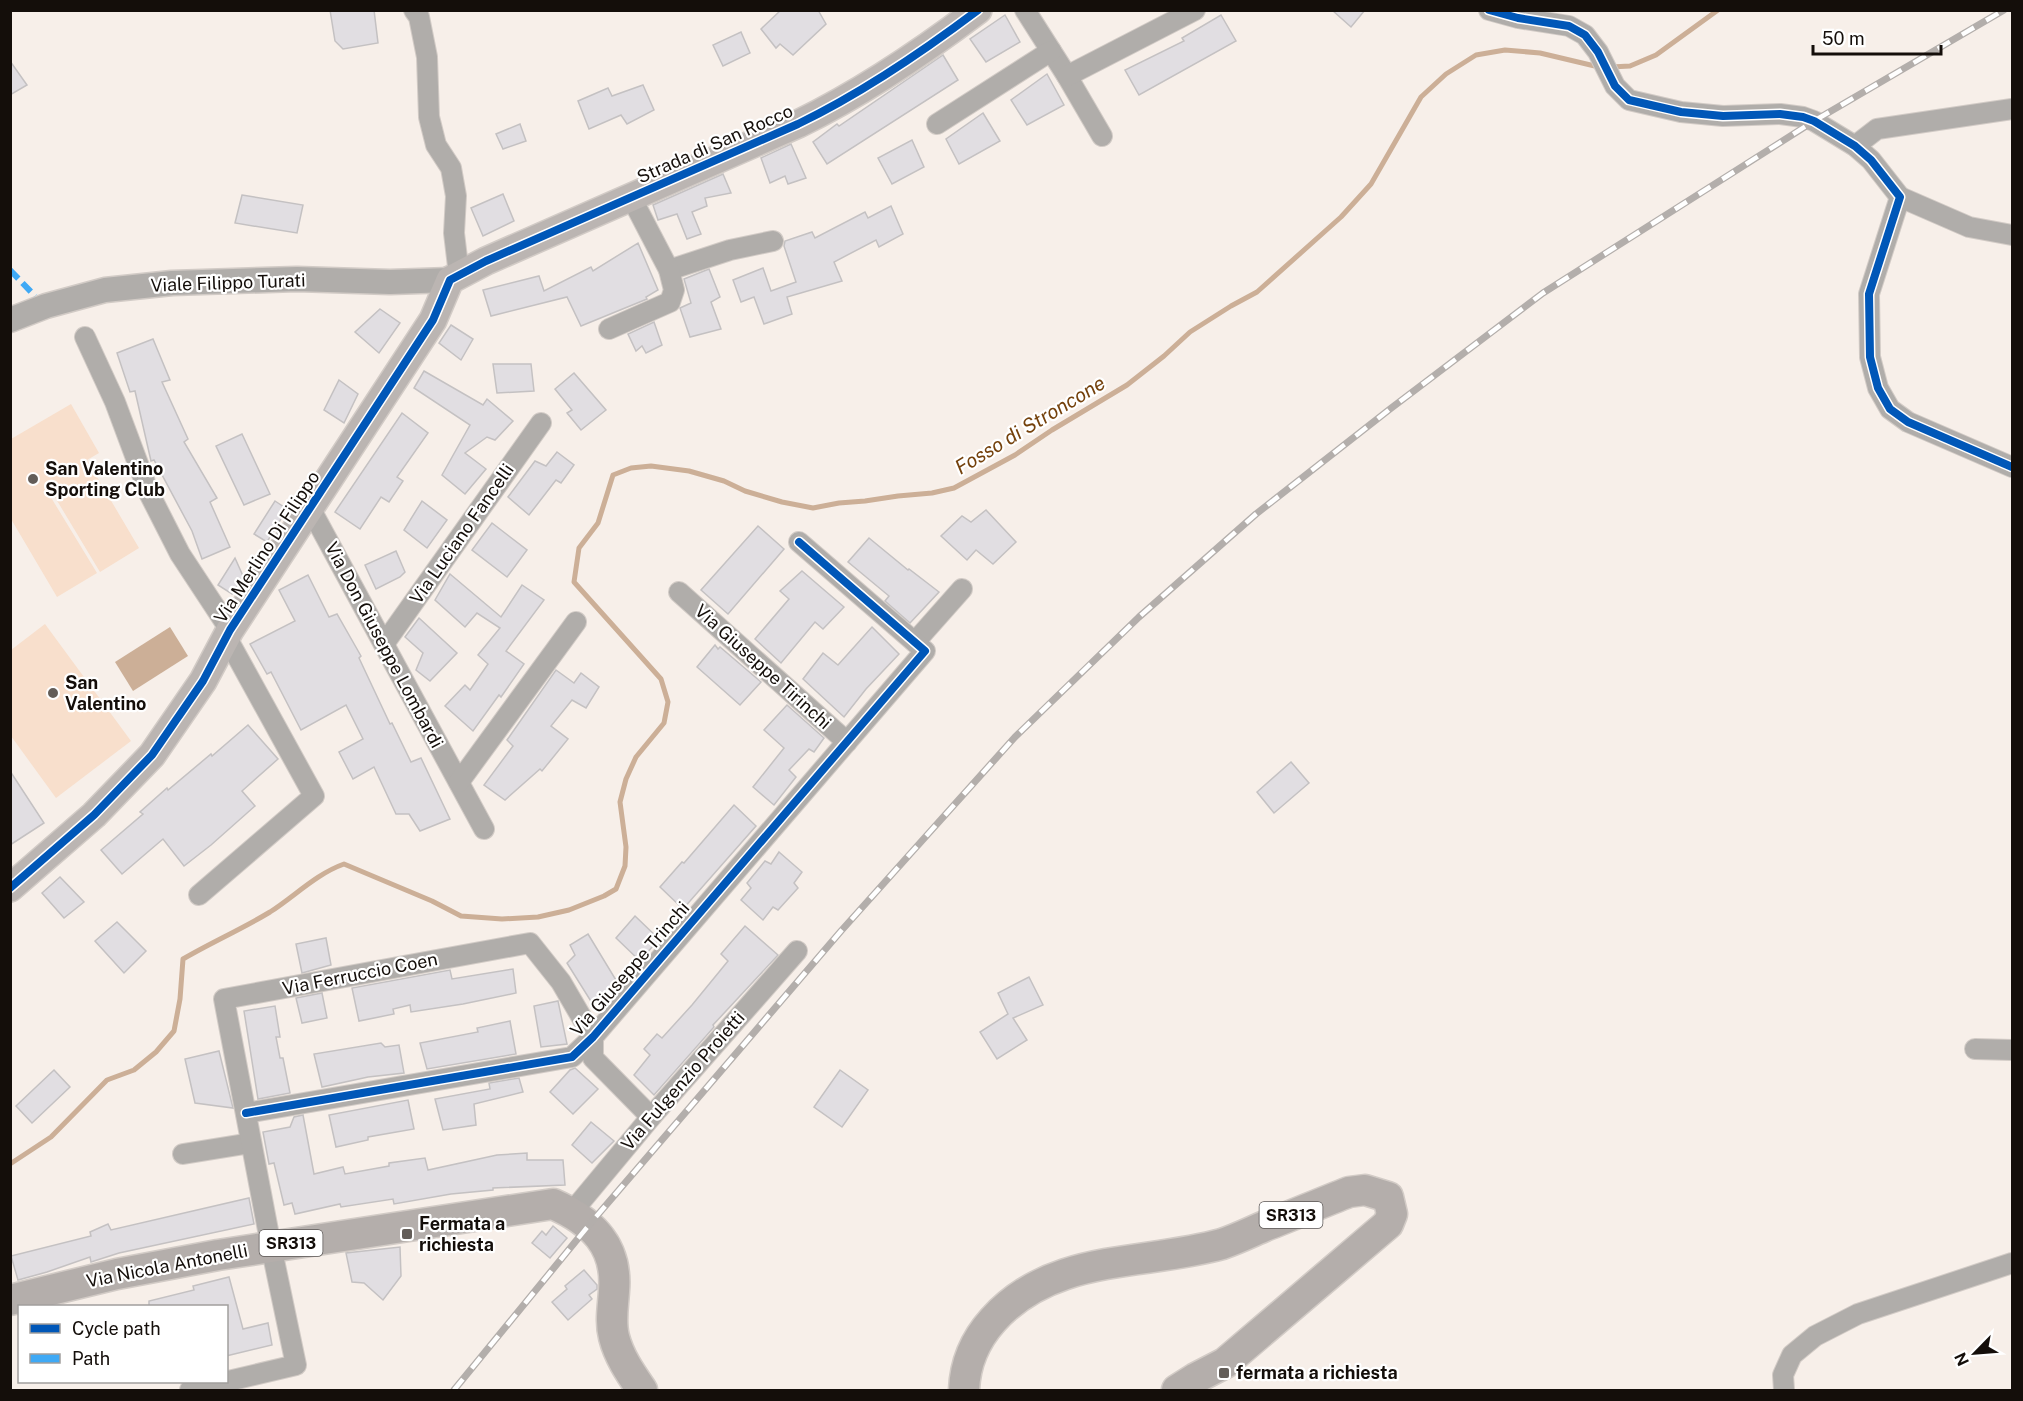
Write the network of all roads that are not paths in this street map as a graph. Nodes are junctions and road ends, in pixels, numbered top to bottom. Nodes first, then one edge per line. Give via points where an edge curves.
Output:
1 (414, 10) edge
2 (978, 10) edge
3 (1025, 10) edge
4 (1195, 10) edge
5 (1490, 10) edge
6 (1051, 51) junction
7 (1067, 76) junction
8 (2013, 109) edge
9 (937, 124) dead end
10 (1102, 136) dead end
11 (1855, 146) junction
12 (631, 197) junction
13 (1900, 197) junction
14 (2013, 235) edge
15 (773, 242) dead end
16 (669, 270) junction
17 (455, 278) junction
18 (10, 320) edge
19 (609, 329) dead end
20 (85, 337) dead end
21 (541, 423) dead end
22 (2013, 467) edge
23 (310, 508) junction
24 (799, 542) dead end
25 (962, 589) dead end
26 (679, 592) dead end
27 (576, 622) dead end
28 (229, 634) junction
29 (384, 644) junction
30 (920, 646) junction
31 (847, 742) junction
32 (459, 782) junction
33 (484, 829) dead end
34 (10, 888) edge
35 (199, 895) dead end
36 (797, 951) dead end
37 (593, 1037) junction
38 (1975, 1049) dead end
39 (2013, 1050) edge
40 (246, 1113) junction
41 (651, 1117) junction
42 (251, 1143) junction
43 (183, 1154) dead end
44 (572, 1212) junction
45 (271, 1246) junction
46 (2013, 1263) edge
47 (10, 1300) edge
48 (228, 1381) edge
49 (220, 1383) edge
50 (190, 1390) edge
51 (642, 1390) edge
52 (964, 1390) edge
53 (1177, 1390) edge
54 (1784, 1390) edge

1 - 17 street via 427,57 429,117 436,145 451,168 456,196
2 - 12 main road, Strada di San Rocco via 936,42 837,105
3 - 6 street
4 - 7 street
5 - 11 street via 1569,26 1585,35 1615,86 1629,100 1681,112 1803,117
6 - 7 street
6 - 9 street
7 - 10 street
8 - 11 street via 1877,129
11 - 13 street
12 - 16 street
12 - 17 main road, Strada di San Rocco
13 - 14 street via 1970,227
13 - 22 street via 1869,294 1870,357 1878,388 1890,409 1908,422
15 - 16 street via 730,250
16 - 19 street via 674,290 670,302
17 - 18 street, Viale Filippo Turati via 172,283 105,290
17 - 23 main road, Via Merlino Di Filippo via 433,320
20 - 28 street, Via Merlino Di Filippo via 116,402 149,493 180,554
21 - 29 street, Via Luciano Fancelli
23 - 28 main road, Via Merlino Di Filippo
23 - 29 street, Via Don Giuseppe Lombardi
24 - 30 street
25 - 30 street, Via Giuseppe Trinchi
26 - 31 street, Via Giuseppe Tirinchi
27 - 32 street
28 - 34 main road, Via Merlino Di Filippo via 203,681 152,755 94,815
28 - 35 street, Via Merlino Di Filippo via 314,796
29 - 32 street, Via Don Giuseppe Lombardi
30 - 31 street, Via Giuseppe Trinchi
31 - 37 street, Via Giuseppe Trinchi
32 - 33 street, Via Don Giuseppe Lombardi
36 - 41 street, Via Fulgenzio Proietti
37 - 40 street, Via Giuseppe Trinchi via 572,1057
37 - 40 street, Via Ferruccio Coen via 561,982 530,943 224,999
37 - 41 street, Via Ferruccio Coen via 593,1058
38 - 39 street
40 - 42 street, Via Ferruccio Coen
41 - 44 street, Via Fulgenzio Proietti
42 - 43 street
42 - 45 street, Via Ferruccio Coen
44 - 45 main road, Via Nicola Antonelli / SR313 via 553,1204
44 - 51 main road, SR313 via 605,1244 615,1266 611,1316 614,1338 627,1369
45 - 47 main road, Via Nicola Antonelli / SR313 via 117,1274
45 - 48 street, Via Ferruccio Coen via 296,1365
46 - 54 street via 1858,1314 1815,1336 1792,1355 1783,1375
49 - 50 street, Via Ferruccio Coen
52 - 53 main road, SR313 via 969,1360 980,1334 1004,1307 1061,1274 1224,1243 1349,1191 1365,1190 1388,1197 1392,1214 1388,1224 1225,1363

